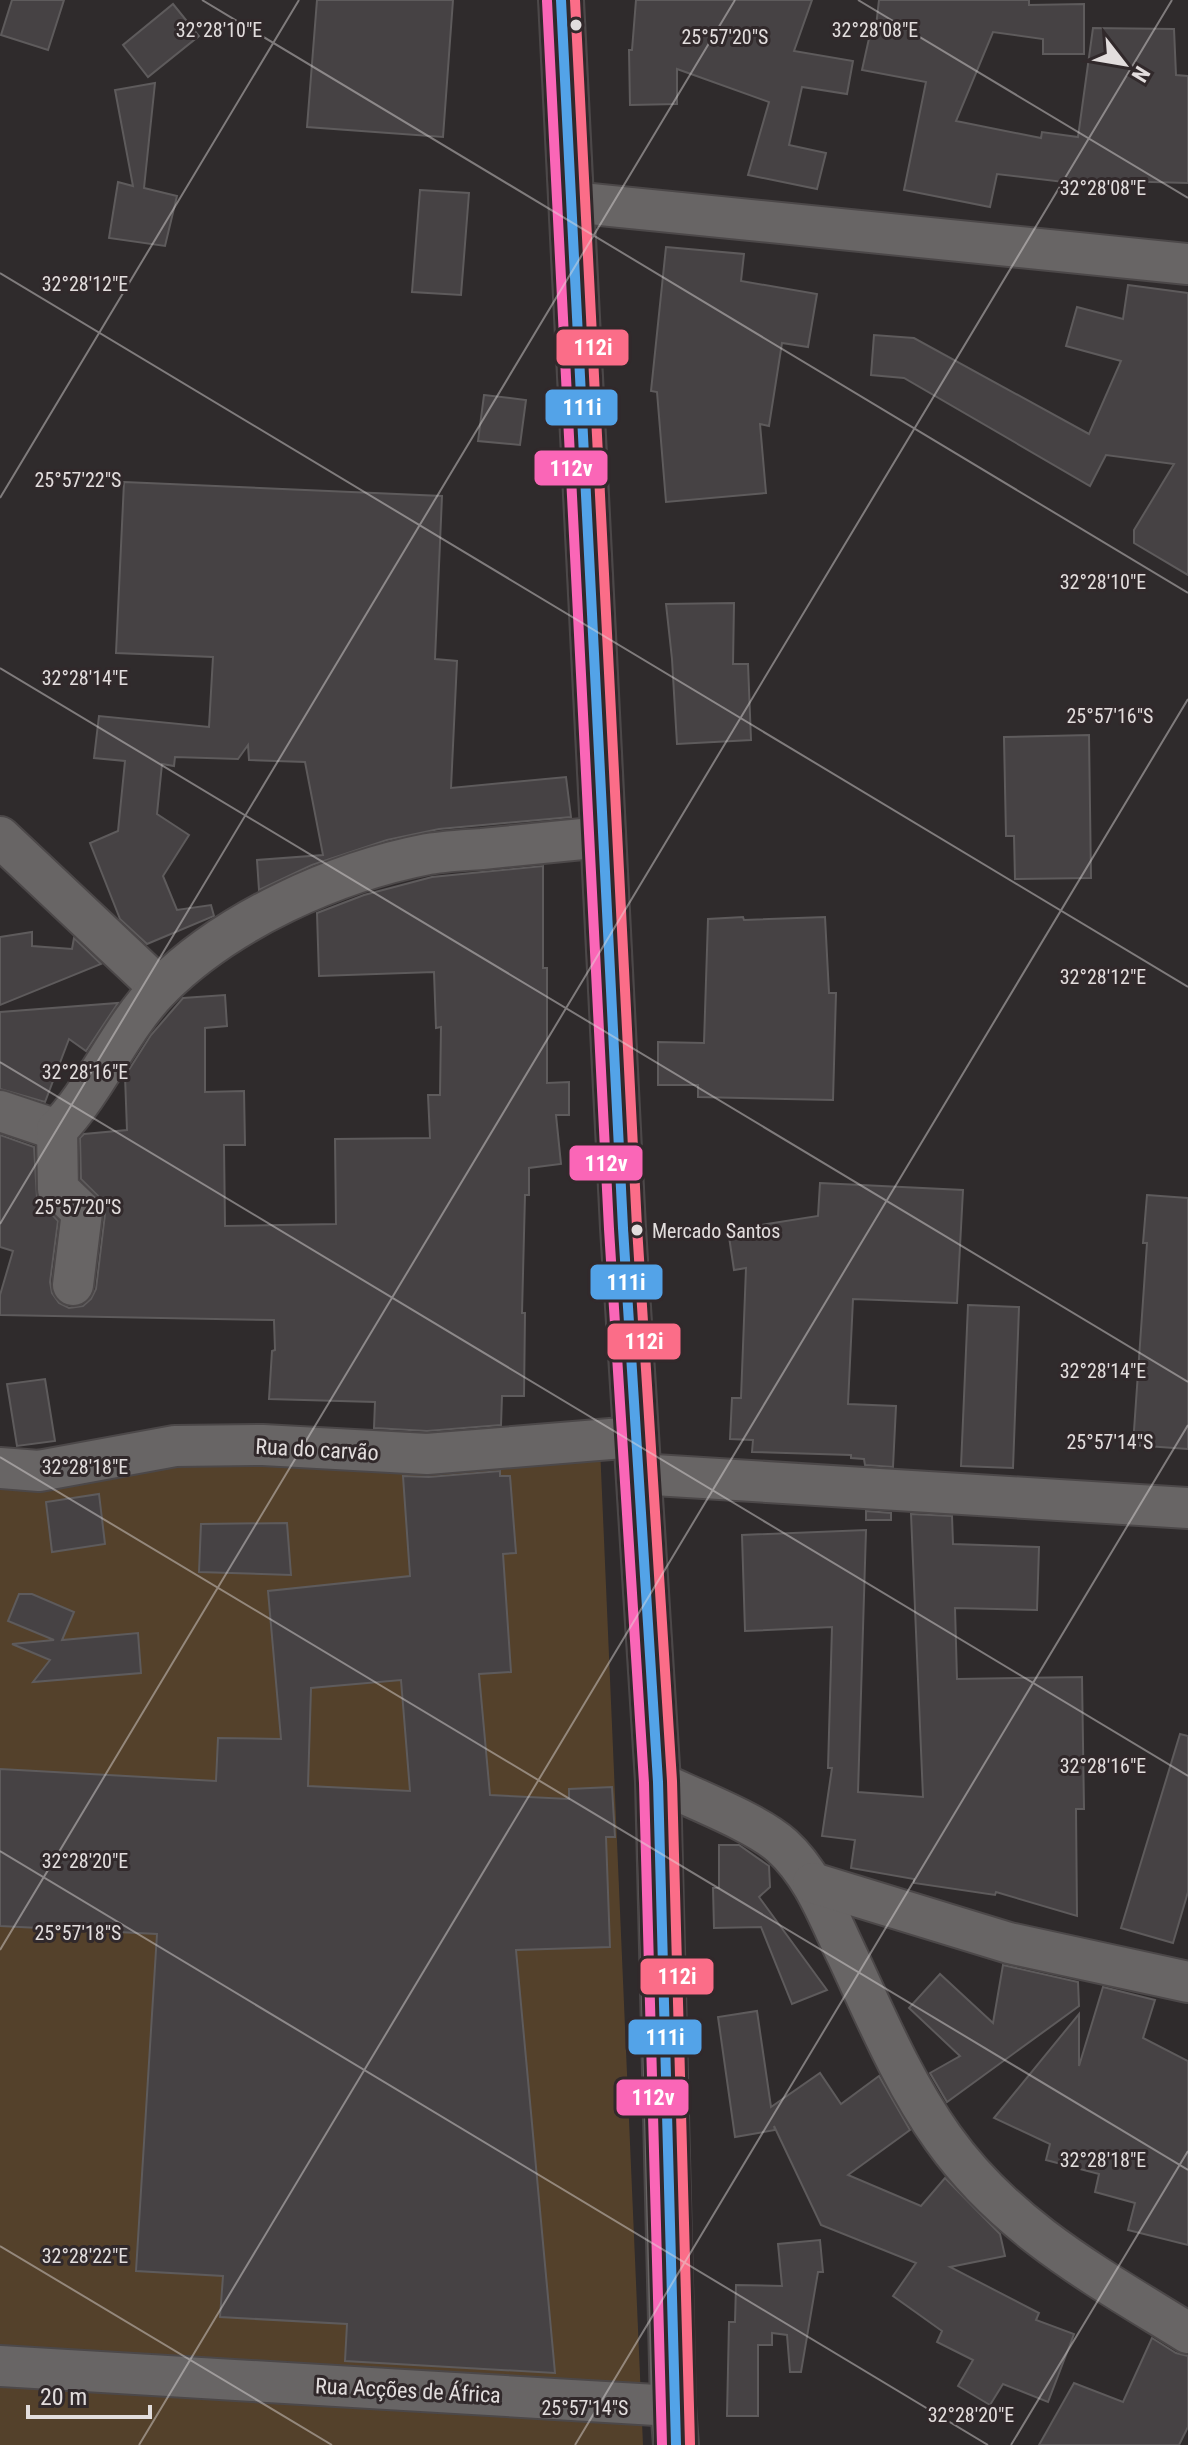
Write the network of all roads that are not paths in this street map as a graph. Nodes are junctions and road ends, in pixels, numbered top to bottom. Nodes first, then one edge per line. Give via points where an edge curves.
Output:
1 (561, 0) edge
2 (571, 202) junction
3 (1188, 264) edge
4 (0, 837) edge
5 (603, 837) junction
6 (160, 988) junction
7 (0, 1111) edge
8 (57, 1130) junction
9 (73, 1285) dead end
10 (636, 1456) junction
11 (0, 1468) edge
12 (1188, 1508) edge
13 (658, 1782) junction
14 (813, 1883) junction
15 (1188, 1982) edge
16 (1188, 2333) edge
17 (0, 2366) edge
18 (675, 2426) edge

1 - 2 main road
2 - 3 street
2 - 5 main road
4 - 6 street
5 - 6 street via 428,854 337,880 265,911 198,955
5 - 10 main road
6 - 8 street via 75,1112
7 - 8 street
8 - 9 street via 58,1189 82,1212
10 - 11 street, Rua do carvão via 175,1446 39,1471
10 - 12 street, Rua do carvão
10 - 13 main road
13 - 14 street via 782,1846
13 - 18 main road
14 - 15 street via 1009,1943
14 - 16 street via 895,2058 943,2138 985,2189 1036,2237
17 - 18 street, Rua Acções de África

